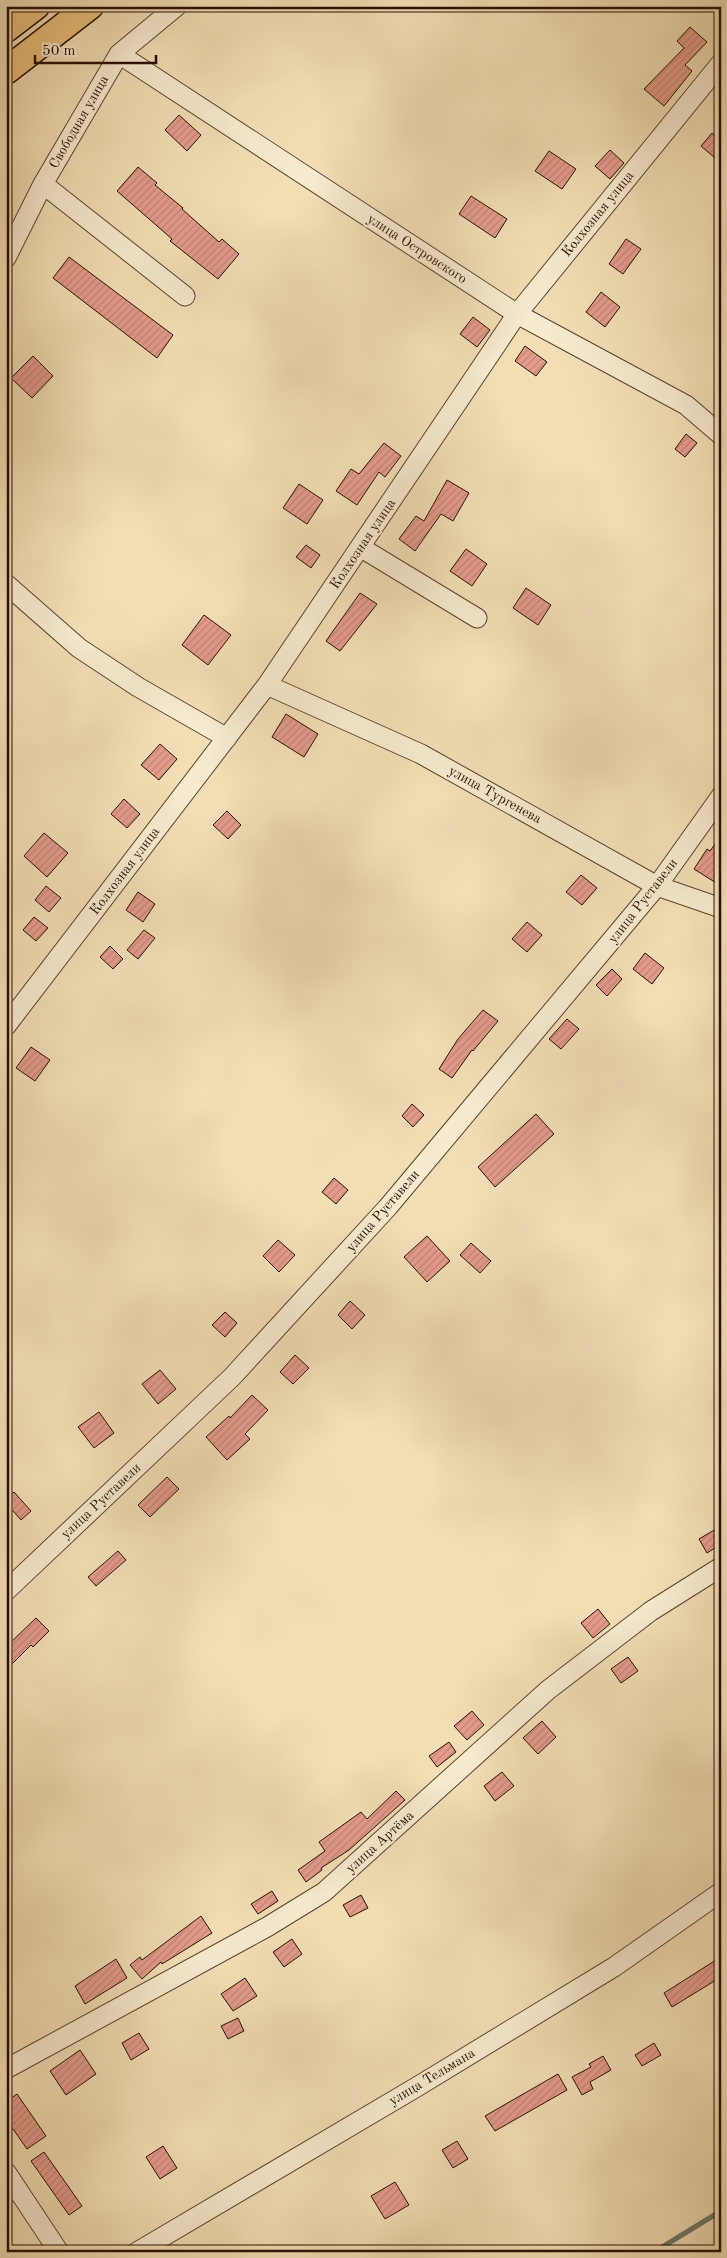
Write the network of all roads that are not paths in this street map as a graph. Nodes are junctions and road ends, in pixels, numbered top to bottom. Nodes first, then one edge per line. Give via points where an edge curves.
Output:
1 (36, 6) edge
2 (90, 6) edge
3 (177, 6) edge
4 (6, 29) edge
5 (119, 54) junction
6 (721, 63) edge
7 (6, 71) edge
8 (43, 184) junction
9 (6, 258) edge
10 (185, 296) dead end
11 (517, 314) junction
12 (721, 435) edge
13 (360, 547) junction
14 (6, 584) edge
15 (477, 618) dead end
16 (267, 685) junction
17 (227, 738) junction
18 (721, 796) edge
19 (658, 886) junction
20 (721, 908) edge
21 (6, 1026) edge
22 (721, 1567) edge
23 (6, 1591) edge
24 (721, 1892) edge
25 (6, 2069) edge
26 (6, 2172) edge
27 (59, 2252) edge
28 (136, 2252) edge

1 - 4 highway
2 - 7 highway
3 - 5 street, Свободная улица
5 - 8 street, Свободная улица
5 - 11 street, улица Островского
6 - 11 street, Колхозная улица
8 - 9 street, Свободная улица
8 - 10 street
11 - 12 street, улица Островского via 686,405
11 - 13 street, Колхозная улица
13 - 15 street
13 - 16 street, Колхозная улица
14 - 17 street via 79,648 138,687
16 - 17 street, Колхозная улица
16 - 19 street, улица Тургенева via 421,754
17 - 21 street, Колхозная улица
18 - 19 street, улица Руставели
19 - 20 street, улица Тургенева
19 - 23 street, улица Руставели via 388,1207 232,1377
22 - 25 street, улица Артёма via 651,1611 548,1690 324,1892
24 - 28 street, улица Тельмана via 614,1967
26 - 27 street

